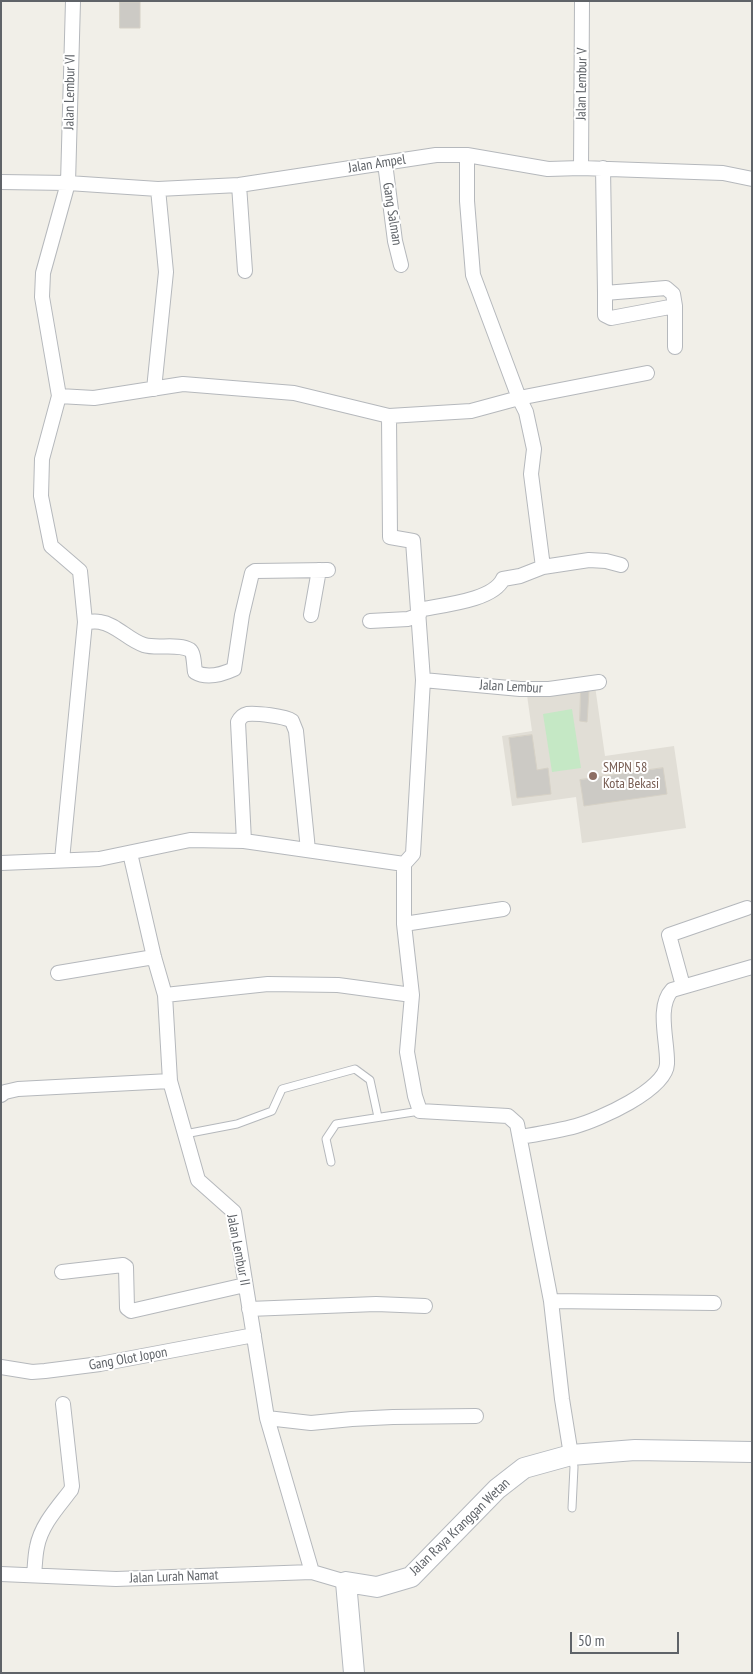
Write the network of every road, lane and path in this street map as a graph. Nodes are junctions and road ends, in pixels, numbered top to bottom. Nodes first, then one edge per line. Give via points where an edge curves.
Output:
1 (73, 1) edge
2 (582, 1) edge
3 (467, 155) junction
4 (385, 164) junction
5 (581, 168) junction
6 (603, 168) junction
7 (752, 179) edge
8 (1, 182) edge
9 (68, 183) junction
10 (239, 186) junction
11 (158, 189) junction
12 (401, 265) dead end
13 (245, 271) dead end
14 (605, 294) junction
15 (675, 306) junction
16 (675, 347) dead end
17 (646, 372) dead end
18 (154, 389) junction
19 (60, 396) junction
20 (519, 398) junction
21 (389, 416) junction
22 (621, 565) dead end
23 (542, 567) junction
24 (418, 612) junction
25 (311, 615) dead end
26 (370, 621) dead end
27 (85, 622) junction
28 (423, 680) junction
29 (599, 682) dead end
30 (244, 842) junction
31 (308, 850) junction
32 (130, 853) junction
33 (62, 860) junction
34 (1, 863) edge
35 (404, 864) junction
36 (748, 908) dead end
37 (503, 909) dead end
38 (404, 924) junction
39 (154, 957) junction
40 (752, 967) edge
41 (58, 973) dead end
42 (683, 986) junction
43 (166, 995) junction
44 (412, 995) junction
45 (170, 1081) junction
46 (1, 1095) edge
47 (420, 1111) junction
48 (378, 1117) junction
49 (185, 1134) junction
50 (520, 1137) junction
51 (331, 1162) dead end
52 (62, 1272) dead end
53 (244, 1285) junction
54 (551, 1301) junction
55 (714, 1303) dead end
56 (425, 1306) dead end
57 (249, 1309) junction
58 (254, 1335) junction
59 (1, 1367) edge
60 (63, 1404) dead end
61 (476, 1416) dead end
62 (267, 1418) junction
63 (752, 1452) edge
64 (571, 1455) junction
65 (572, 1508) dead end
66 (312, 1572) junction
67 (1, 1574) edge
68 (34, 1575) junction
69 (346, 1582) junction
70 (354, 1673) edge

1 - 9 street, Jalan Lembur VI
2 - 5 street, Jalan Lembur V
3 - 4 street, Jalan Ampel via 436,155
3 - 5 street, Jalan Ampel via 548,169
3 - 20 street via 473,275
4 - 10 street, Jalan Ampel
4 - 12 street, Gang Salman
5 - 6 street, Jalan Ampel
6 - 7 street, Jalan Ampel via 723,173
6 - 14 street
8 - 9 street, Jalan Ampel
9 - 11 street, Jalan Ampel
9 - 19 street, Jalan Lembur VI via 43,273 42,297
10 - 11 street, Jalan Ampel
10 - 13 street
11 - 18 street via 166,272
14 - 15 street via 666,288 673,294
14 - 15 street via 605,314 611,318
15 - 16 street
17 - 20 street
18 - 19 street via 94,398
18 - 21 street via 183,384 294,393
19 - 27 street via 42,459 41,496 51,546 80,571
20 - 21 street via 471,411
20 - 23 street via 526,412 534,449 531,474
21 - 24 street via 390,537 413,541
22 - 23 street via 606,560 589,560
23 - 24 street via 503,579 500,585 477,598
24 - 26 street via 408,619
24 - 28 street
25 - 27 street via 323,570 255,571 242,615 234,670 203,676 195,672 189,649 145,646 110,625
27 - 33 street
28 - 29 street, Jalan Lembur via 539,689
28 - 35 street via 413,854
30 - 31 street
30 - 31 street via 238,722 247,714 273,716 292,721 296,731
30 - 32 street via 190,840
31 - 35 street
32 - 33 street via 99,859
32 - 39 street, Jalan Lembur II
33 - 34 street
35 - 38 street
36 - 42 street via 669,936
37 - 38 street
38 - 44 street
39 - 41 street
39 - 43 street, Jalan Lembur II
40 - 42 street
42 - 50 street via 667,996 664,1007 667,1066 662,1078 652,1088 594,1120
43 - 44 street via 268,984 338,985
43 - 45 street, Jalan Lembur II
44 - 47 street via 407,1052
45 - 46 street via 18,1089
45 - 49 street, Jalan Lembur II
47 - 48 lane
47 - 50 street via 508,1116 517,1124
48 - 49 lane via 370,1080 355,1069 282,1089 272,1111 237,1124
48 - 51 lane via 336,1124 326,1138
49 - 53 street, Jalan Lembur II via 198,1180 234,1212
50 - 54 street
52 - 53 street via 124,1264 127,1308 131,1311
53 - 57 street, Jalan Lembur II
54 - 55 street
54 - 64 street
56 - 57 street via 376,1304
57 - 58 street, Jalan Lembur II
58 - 59 street, Gang Olot Jopon via 45,1372
58 - 62 street, Jalan Lembur II
60 - 68 street via 72,1486 40,1535
61 - 62 street via 393,1417 311,1423
62 - 66 street, Jalan Lembur II
63 - 64 main road, Jalan Raya Kranggan Wetan via 636,1450
64 - 65 lane via 574,1467
64 - 69 main road, Jalan Raya Kranggan Wetan via 524,1468 510,1478 411,1577 377,1588
66 - 68 street, Jalan Lurah Namat via 116,1579
66 - 69 street, Jalan Lurah Namat
67 - 68 street, Jalan Lurah Namat
69 - 70 main road

